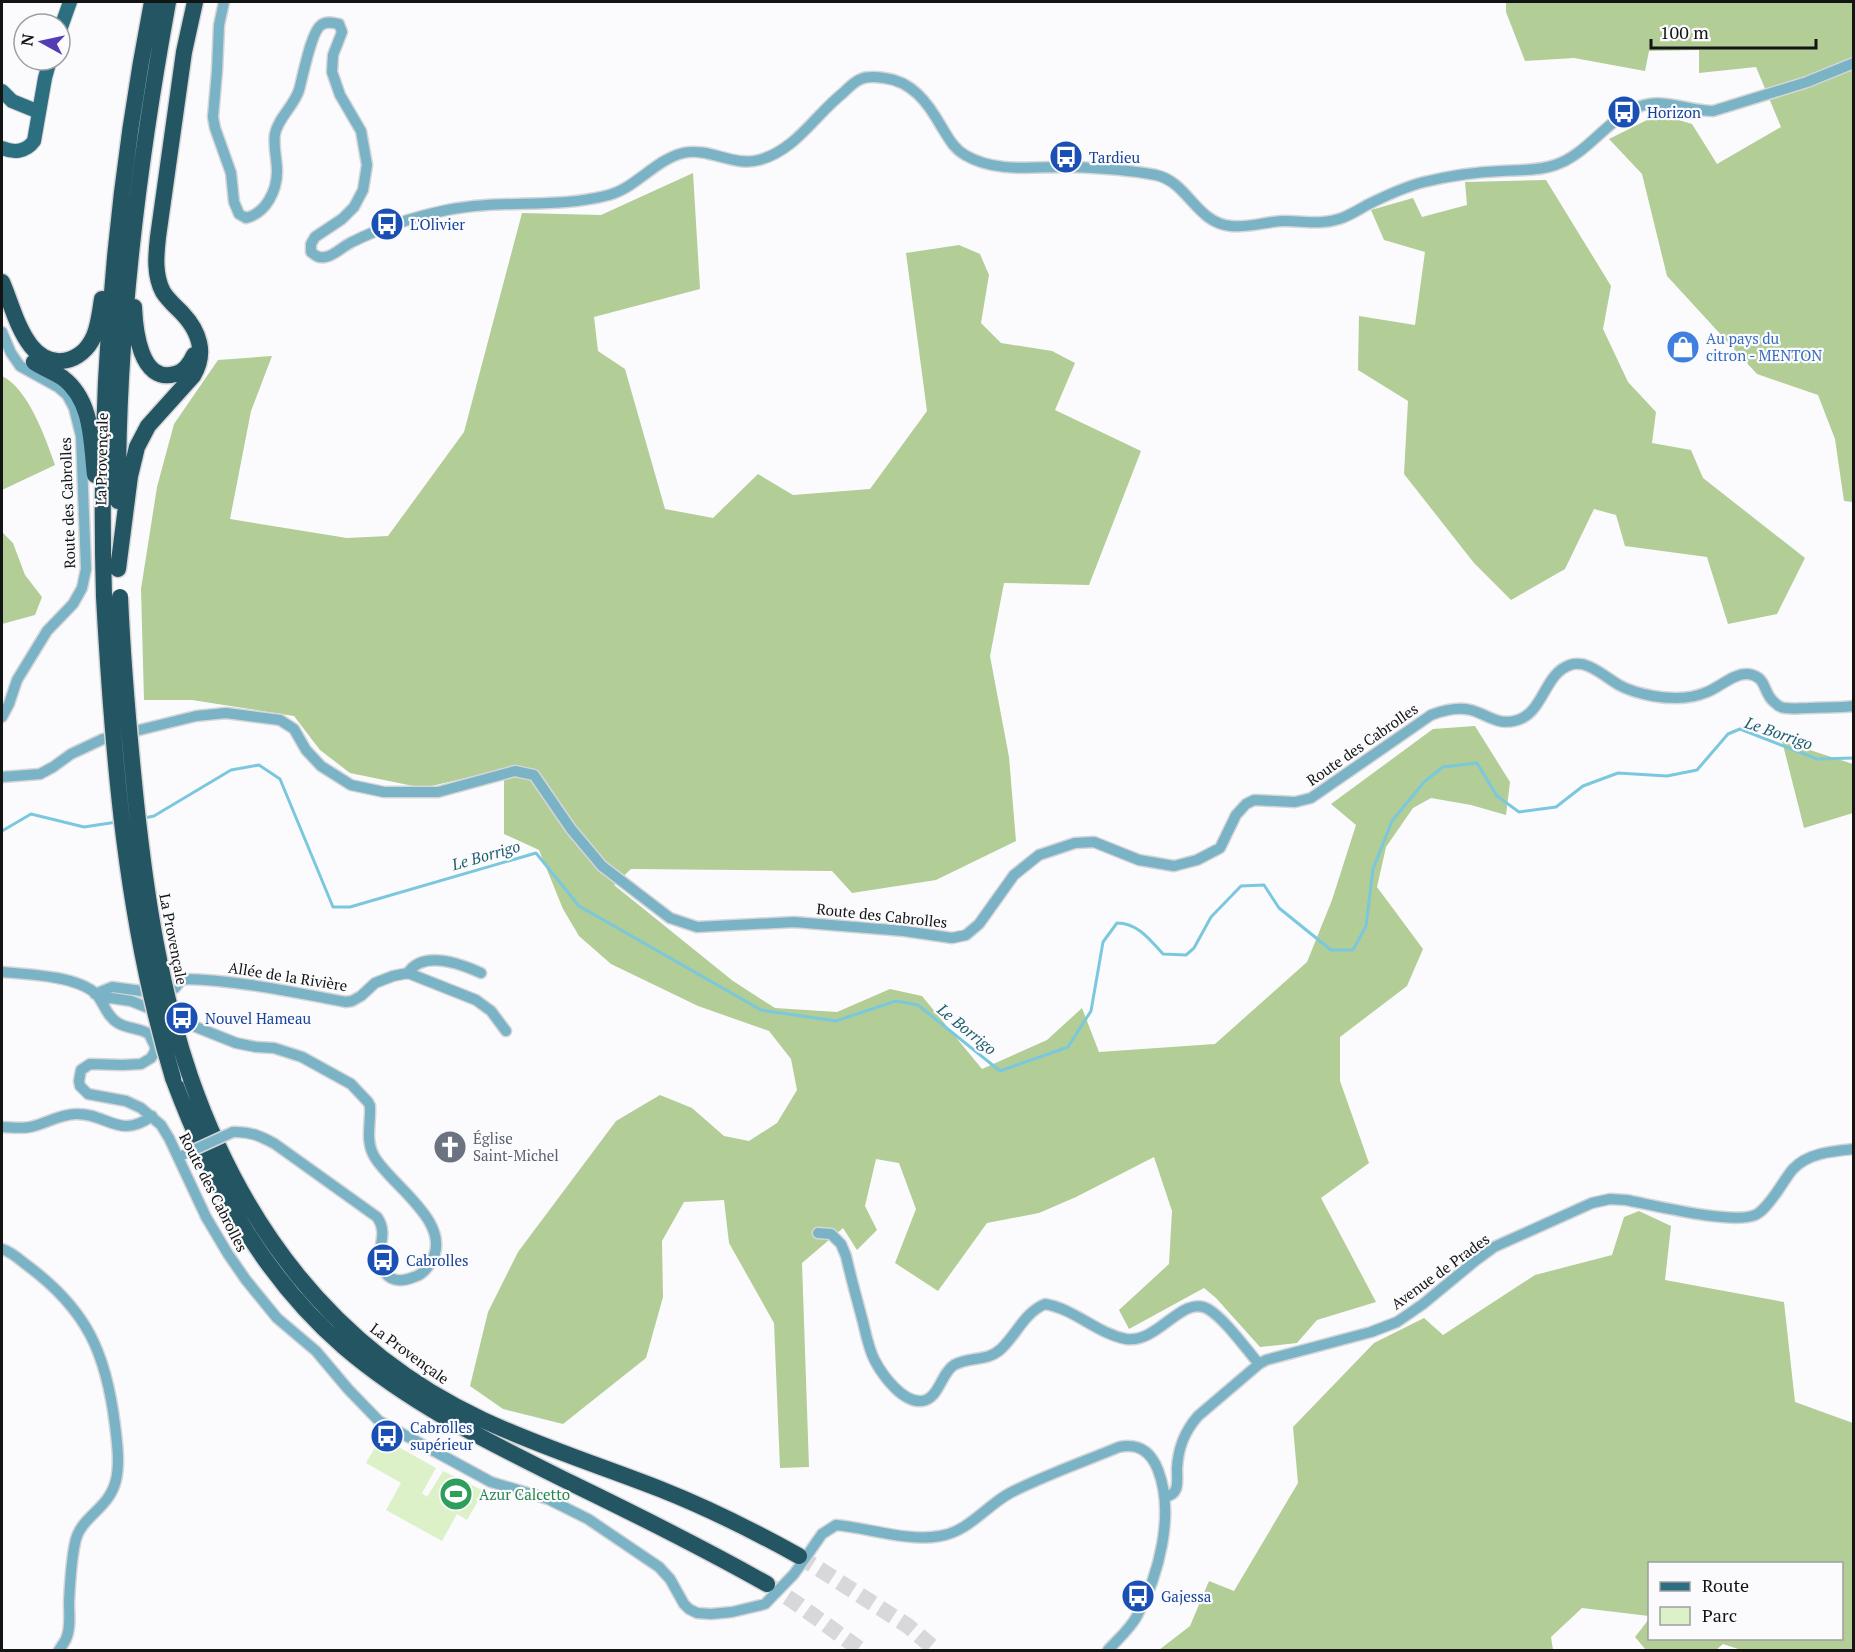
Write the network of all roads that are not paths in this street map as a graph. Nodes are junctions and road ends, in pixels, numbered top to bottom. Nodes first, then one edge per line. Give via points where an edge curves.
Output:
1 (152, 2) edge
2 (168, 2) edge
3 (195, 2) edge
4 (224, 2) edge
5 (1854, 63) edge
6 (47, 72) edge
7 (2, 91) edge
8 (39, 112) junction
9 (2, 148) edge
10 (126, 162) junction
11 (131, 243) junction
12 (2, 282) edge
13 (2, 304) edge
14 (2, 332) edge
15 (196, 333) junction
16 (103, 560) junction
17 (118, 569) junction
18 (112, 597) junction
19 (1854, 706) edge
20 (2, 717) edge
21 (2, 777) edge
22 (2, 972) edge
23 (408, 973) junction
24 (481, 973) dead end
25 (98, 997) junction
26 (506, 1031) dead end
27 (152, 1116) junction
28 (2, 1127) edge
29 (1854, 1149) edge
30 (182, 1155) junction
31 (818, 1233) dead end
32 (2, 1249) edge
33 (1259, 1364) junction
34 (1165, 1497) junction
35 (799, 1556) tunnel mouth
36 (766, 1584) tunnel mouth
37 (59, 1650) edge
38 (1108, 1650) edge

1 - 10 highway, La Provençale
2 - 11 highway, La Provençale
3 - 15 highway via 184,52 156,262 162,289
4 - 5 street via 213,117 231,173 234,202 239,214 246,218 254,216 273,194 277,173 275,135 298,93 320,25 339,24 342,32 333,55 332,72 340,95 362,131 367,165 363,190 354,207 311,244 311,252 318,257 326,257 386,228 450,209 609,195 684,153 712,154 733,161 757,160 806,131 831,102 860,79 872,77 907,84 930,108 952,144 966,156 1009,168 1095,168 1161,176 1204,215 1233,226 1285,221 1322,223 1340,219 1399,189 1425,182 1545,168 1572,158 1626,113 1644,105 1669,104 1713,111
6 - 8 main road
7 - 8 main road
8 - 9 main road via 32,145 15,152
10 - 12 highway via 98,322 86,349 63,362 37,352 24,333
10 - 16 highway, La Provençale via 109,341
11 - 15 highway via 136,332 147,363 165,375 182,371 193,358
11 - 17 highway, La Provençale via 120,407
13 - 16 highway via 27,356 68,382 86,410
14 - 20 street, Route des Cabrolles via 20,366 58,387 74,408 81,436 86,569 73,604 46,631 17,680
15 - 17 highway via 201,351 196,371 148,426 137,447
16 - 18 highway, La Provençale
17 - 18 highway, La Provençale
18 - 35 highway, La Provençale, bridge via 147,896 166,994 178,1041 212,1135 263,1230 322,1303 371,1349 424,1387 480,1419 700,1506
18 - 36 highway, La Provençale, bridge via 112,712 133,907 151,996 174,1078 205,1157 242,1225 291,1292 343,1345 395,1387 461,1427
19 - 21 street, Route des Cabrolles via 1783,708 1772,702 1761,679 1743,674 1707,693 1672,698 1653,696 1621,686 1590,667 1571,664 1557,672 1538,704 1516,721 1491,719 1472,710 1440,711 1311,798 1295,802 1254,800 1246,804 1236,815 1220,848 1197,860 1174,866 1139,861 1094,842 1074,843 1038,855 1014,875 979,924 952,938 794,922 697,927 670,918 602,866 534,775 515,771 438,792 384,792 351,785 321,766 294,729 280,720 226,713 196,716 103,739 40,774
22 - 25 street, Route des Cabrolles via 57,978 87,986
23 - 24 street, Allée de la Rivière via 426,961 464,965
23 - 25 street, Allée de la Rivière via 375,983 362,996 346,1002 246,984 183,979 175,988 142,991 112,987
23 - 26 street via 476,1000 491,1011
25 - 27 street, Route des Cabrolles via 113,1019 149,1034 155,1052 141,1064 85,1066 79,1075 80,1086 88,1094 126,1101
25 - 30 street, bridge via 131,1001 236,1043 302,1057 351,1083 370,1106 368,1135 374,1156 433,1228 435,1249 430,1264 419,1276 406,1281 385,1274 379,1249 383,1231 377,1217 261,1136 233,1132
27 - 28 street via 142,1124 122,1126 74,1113 29,1127
27 - 30 street, Route des Cabrolles
29 - 33 street, Avenue de Prades via 1826,1152 1806,1160 1793,1169 1757,1215 1745,1218 1724,1218 1626,1200 1592,1203 1494,1247 1396,1322
30 - 34 street, Route des Cabrolles via 196,1197 250,1286 379,1421 491,1482 548,1499 588,1520 652,1561 688,1609 697,1613 765,1604 794,1574 822,1534 836,1525 930,1538 942,1536 955,1532 1009,1494 1119,1447 1131,1445 1148,1452 1163,1482
31 - 33 street via 831,1234 841,1244 875,1361 902,1395 913,1400 931,1397 952,1366 992,1355 1031,1311 1045,1304 1126,1339 1140,1339 1189,1307 1201,1306 1223,1323
32 - 37 street via 36,1272 72,1306 91,1335 108,1379 112,1406 117,1477 101,1508 77,1533 69,1627
33 - 34 street, Avenue de Prades via 1189,1426 1178,1455 1176,1490
34 - 38 street, Route des Cabrolles via 1164,1535 1151,1586 1130,1628

